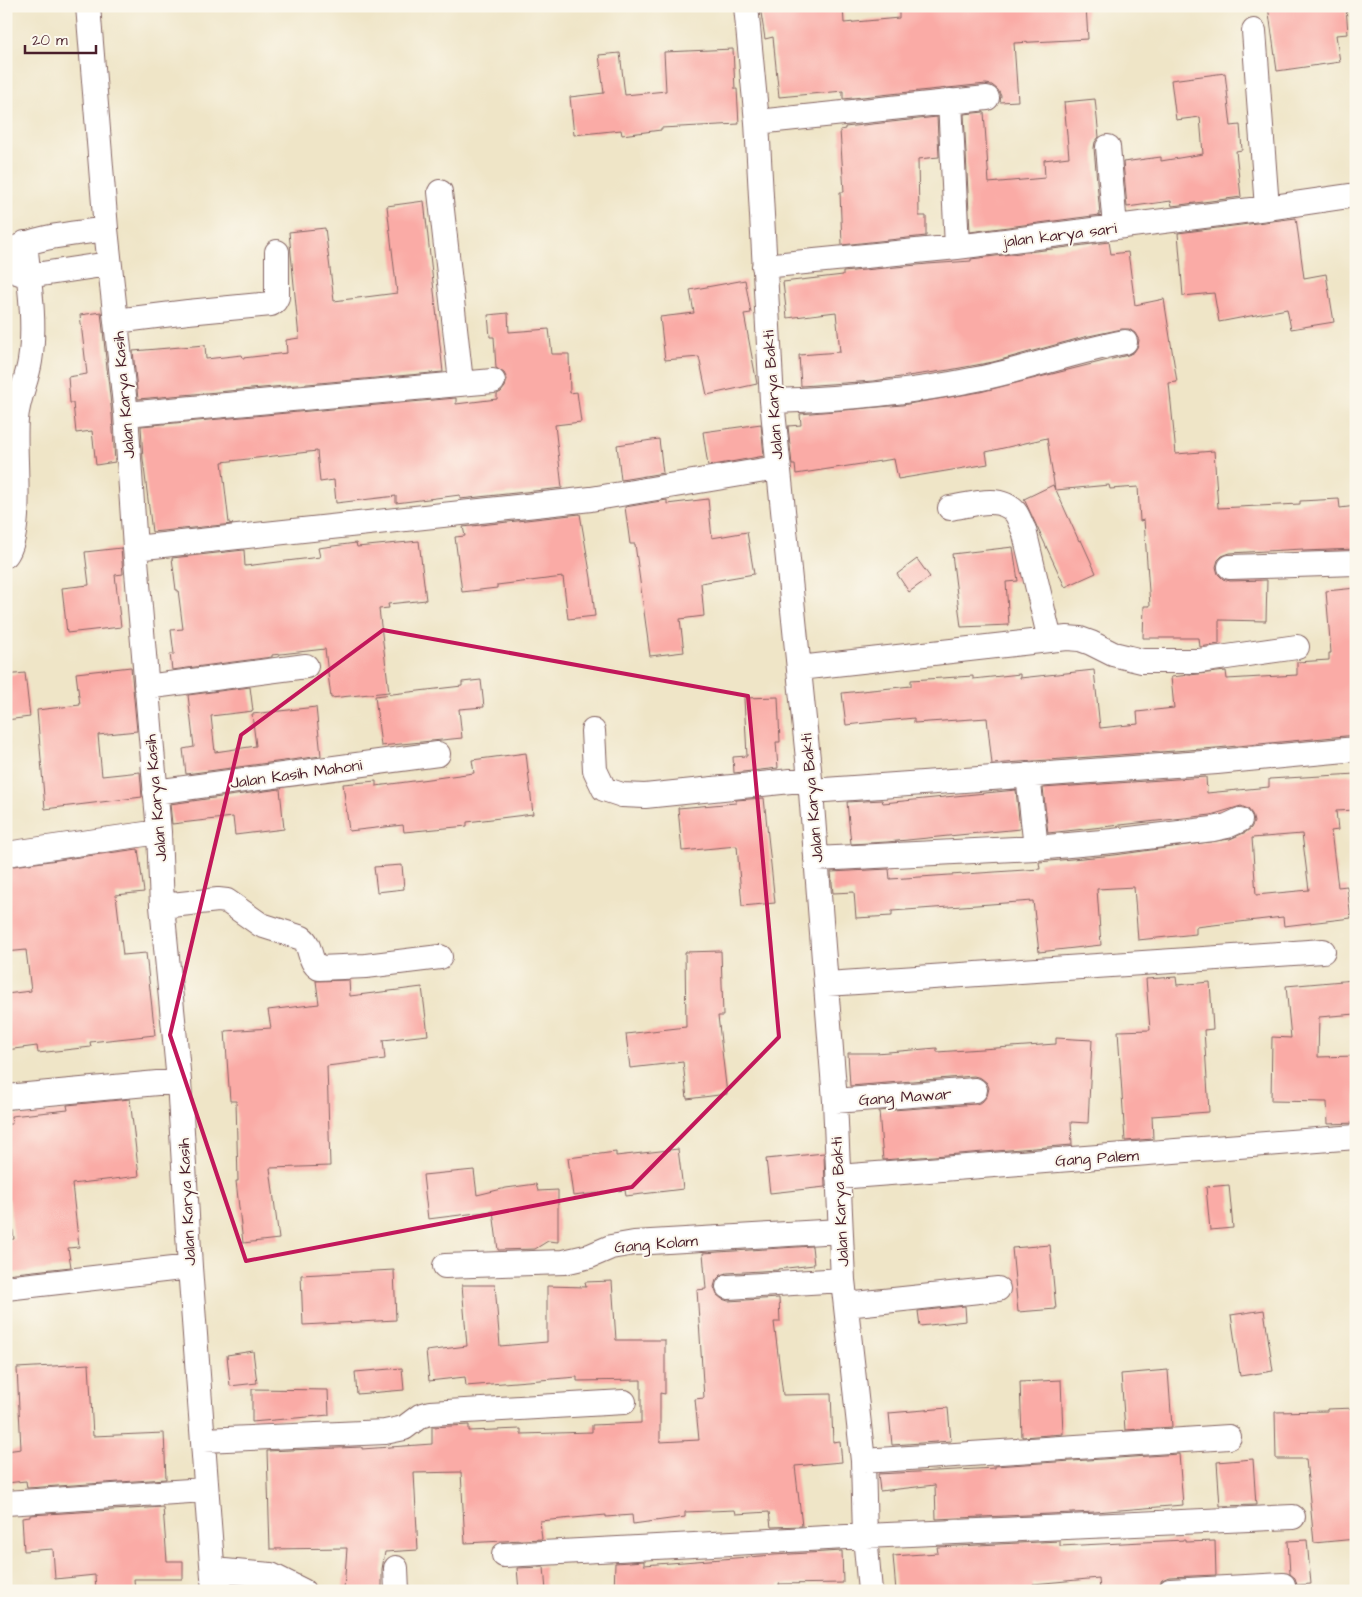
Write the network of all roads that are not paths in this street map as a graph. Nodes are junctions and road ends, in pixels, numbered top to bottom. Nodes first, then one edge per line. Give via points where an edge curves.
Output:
1 (88, 6) edge
2 (746, 6) edge
3 (1254, 31) dead end
4 (987, 98) dead end
5 (950, 101) junction
6 (757, 129) junction
7 (1108, 147) dead end
8 (440, 192) dead end
9 (1356, 195) edge
10 (1267, 208) junction
11 (1115, 227) junction
12 (106, 229) junction
13 (957, 247) junction
14 (16, 248) edge
15 (277, 252) dead end
16 (109, 264) junction
17 (764, 266) junction
18 (6, 268) edge
19 (28, 276) junction
20 (116, 321) junction
21 (1126, 342) dead end
22 (493, 381) dead end
23 (461, 382) junction
24 (772, 401) junction
25 (126, 414) junction
26 (11, 418) edge
27 (777, 468) junction
28 (950, 508) dead end
29 (135, 548) junction
30 (6, 555) edge
31 (1356, 563) edge
32 (1230, 567) dead end
33 (1050, 640) junction
34 (1296, 647) dead end
35 (306, 666) dead end
36 (799, 668) junction
37 (146, 687) junction
38 (592, 731) dead end
39 (1356, 749) edge
40 (438, 754) dead end
41 (1028, 775) junction
42 (810, 785) junction
43 (155, 792) junction
44 (1240, 820) dead end
45 (159, 832) junction
46 (1036, 848) junction
47 (6, 854) edge
48 (816, 859) junction
49 (162, 906) junction
50 (1323, 951) dead end
51 (440, 957) dead end
52 (826, 984) junction
53 (180, 1081) junction
54 (975, 1090) dead end
55 (6, 1097) edge
56 (835, 1101) junction
57 (1356, 1137) edge
58 (838, 1177) junction
59 (840, 1231) junction
60 (445, 1266) dead end
61 (190, 1267) junction
62 (843, 1280) junction
63 (728, 1287) dead end
64 (6, 1288) edge
65 (998, 1289) dead end
66 (846, 1305) junction
67 (624, 1402) dead end
68 (1229, 1437) dead end
69 (203, 1440) junction
70 (863, 1461) junction
71 (205, 1490) junction
72 (6, 1504) edge
73 (1293, 1517) dead end
74 (865, 1536) junction
75 (504, 1555) dead end
76 (214, 1581) edge
77 (1283, 1585) dead end
78 (303, 1591) edge
79 (870, 1591) edge
80 (1170, 1591) edge

1 - 12 street, Jalan Karya Kasih
2 - 6 street, Jalan Karya Bakti
3 - 10 street
4 - 5 street
5 - 6 street
5 - 13 street
6 - 17 street, Jalan Karya Bakti
7 - 11 street
8 - 23 street
9 - 10 street, jalan karya sari
10 - 11 street, jalan karya sari
11 - 13 street, jalan karya sari
12 - 14 street
12 - 16 street, Jalan Karya Kasih
13 - 17 street, jalan karya sari
14 - 19 street
15 - 20 street via 277,297 272,304
16 - 19 street
16 - 20 street, Jalan Karya Kasih
17 - 24 street, Jalan Karya Bakti
18 - 19 street
19 - 26 street via 30,359
20 - 25 street, Jalan Karya Kasih
21 - 24 street via 932,388 843,398
22 - 23 street
23 - 25 street
24 - 27 street, Jalan Karya Bakti
25 - 29 street, Jalan Karya Kasih
26 - 30 street via 16,526 12,547
27 - 29 street via 591,498
27 - 36 street, Jalan Karya Bakti
28 - 33 street via 987,502 1004,503 1017,513
29 - 37 street, Jalan Karya Kasih
31 - 32 street
33 - 34 street via 1080,639 1113,654 1142,661 1200,661
33 - 36 street
35 - 37 street
36 - 42 street, Jalan Karya Bakti
37 - 43 street, Jalan Karya Kasih
38 - 42 street via 595,770 604,789 622,796
39 - 41 street
40 - 43 street, Jalan Kasih Mahoni
41 - 42 street
41 - 46 street
42 - 48 street, Jalan Karya Bakti
43 - 45 street, Jalan Karya Kasih
44 - 46 street via 1213,829
45 - 47 street
45 - 49 street, Jalan Karya Kasih
46 - 48 street
48 - 52 street, Jalan Karya Bakti
49 - 51 street via 227,901 261,924 302,938 319,968
49 - 53 street, Jalan Karya Kasih
50 - 52 street
52 - 56 street, Jalan Karya Bakti
53 - 55 street
53 - 61 street, Jalan Karya Kasih
54 - 56 street, Gang Mawar
56 - 58 street, Jalan Karya Bakti
57 - 58 street, Gang Palem
58 - 59 street, Jalan Karya Bakti
59 - 60 street, Gang Kolam via 634,1243 564,1262
59 - 62 street, Jalan Karya Bakti
61 - 64 street
61 - 69 street, Jalan Karya Kasih
62 - 63 street
62 - 66 street, Jalan Karya Bakti
65 - 66 street
66 - 70 street, Jalan Karya Bakti
67 - 69 street via 430,1412 404,1428 385,1432
68 - 70 street
69 - 71 street, Jalan Karya Kasih
70 - 74 street, Jalan Karya Bakti
71 - 72 street
71 - 76 street, Jalan Karya Kasih
73 - 74 street
74 - 75 street
74 - 79 street, Jalan Karya Bakti
76 - 78 street via 271,1575
77 - 80 street

